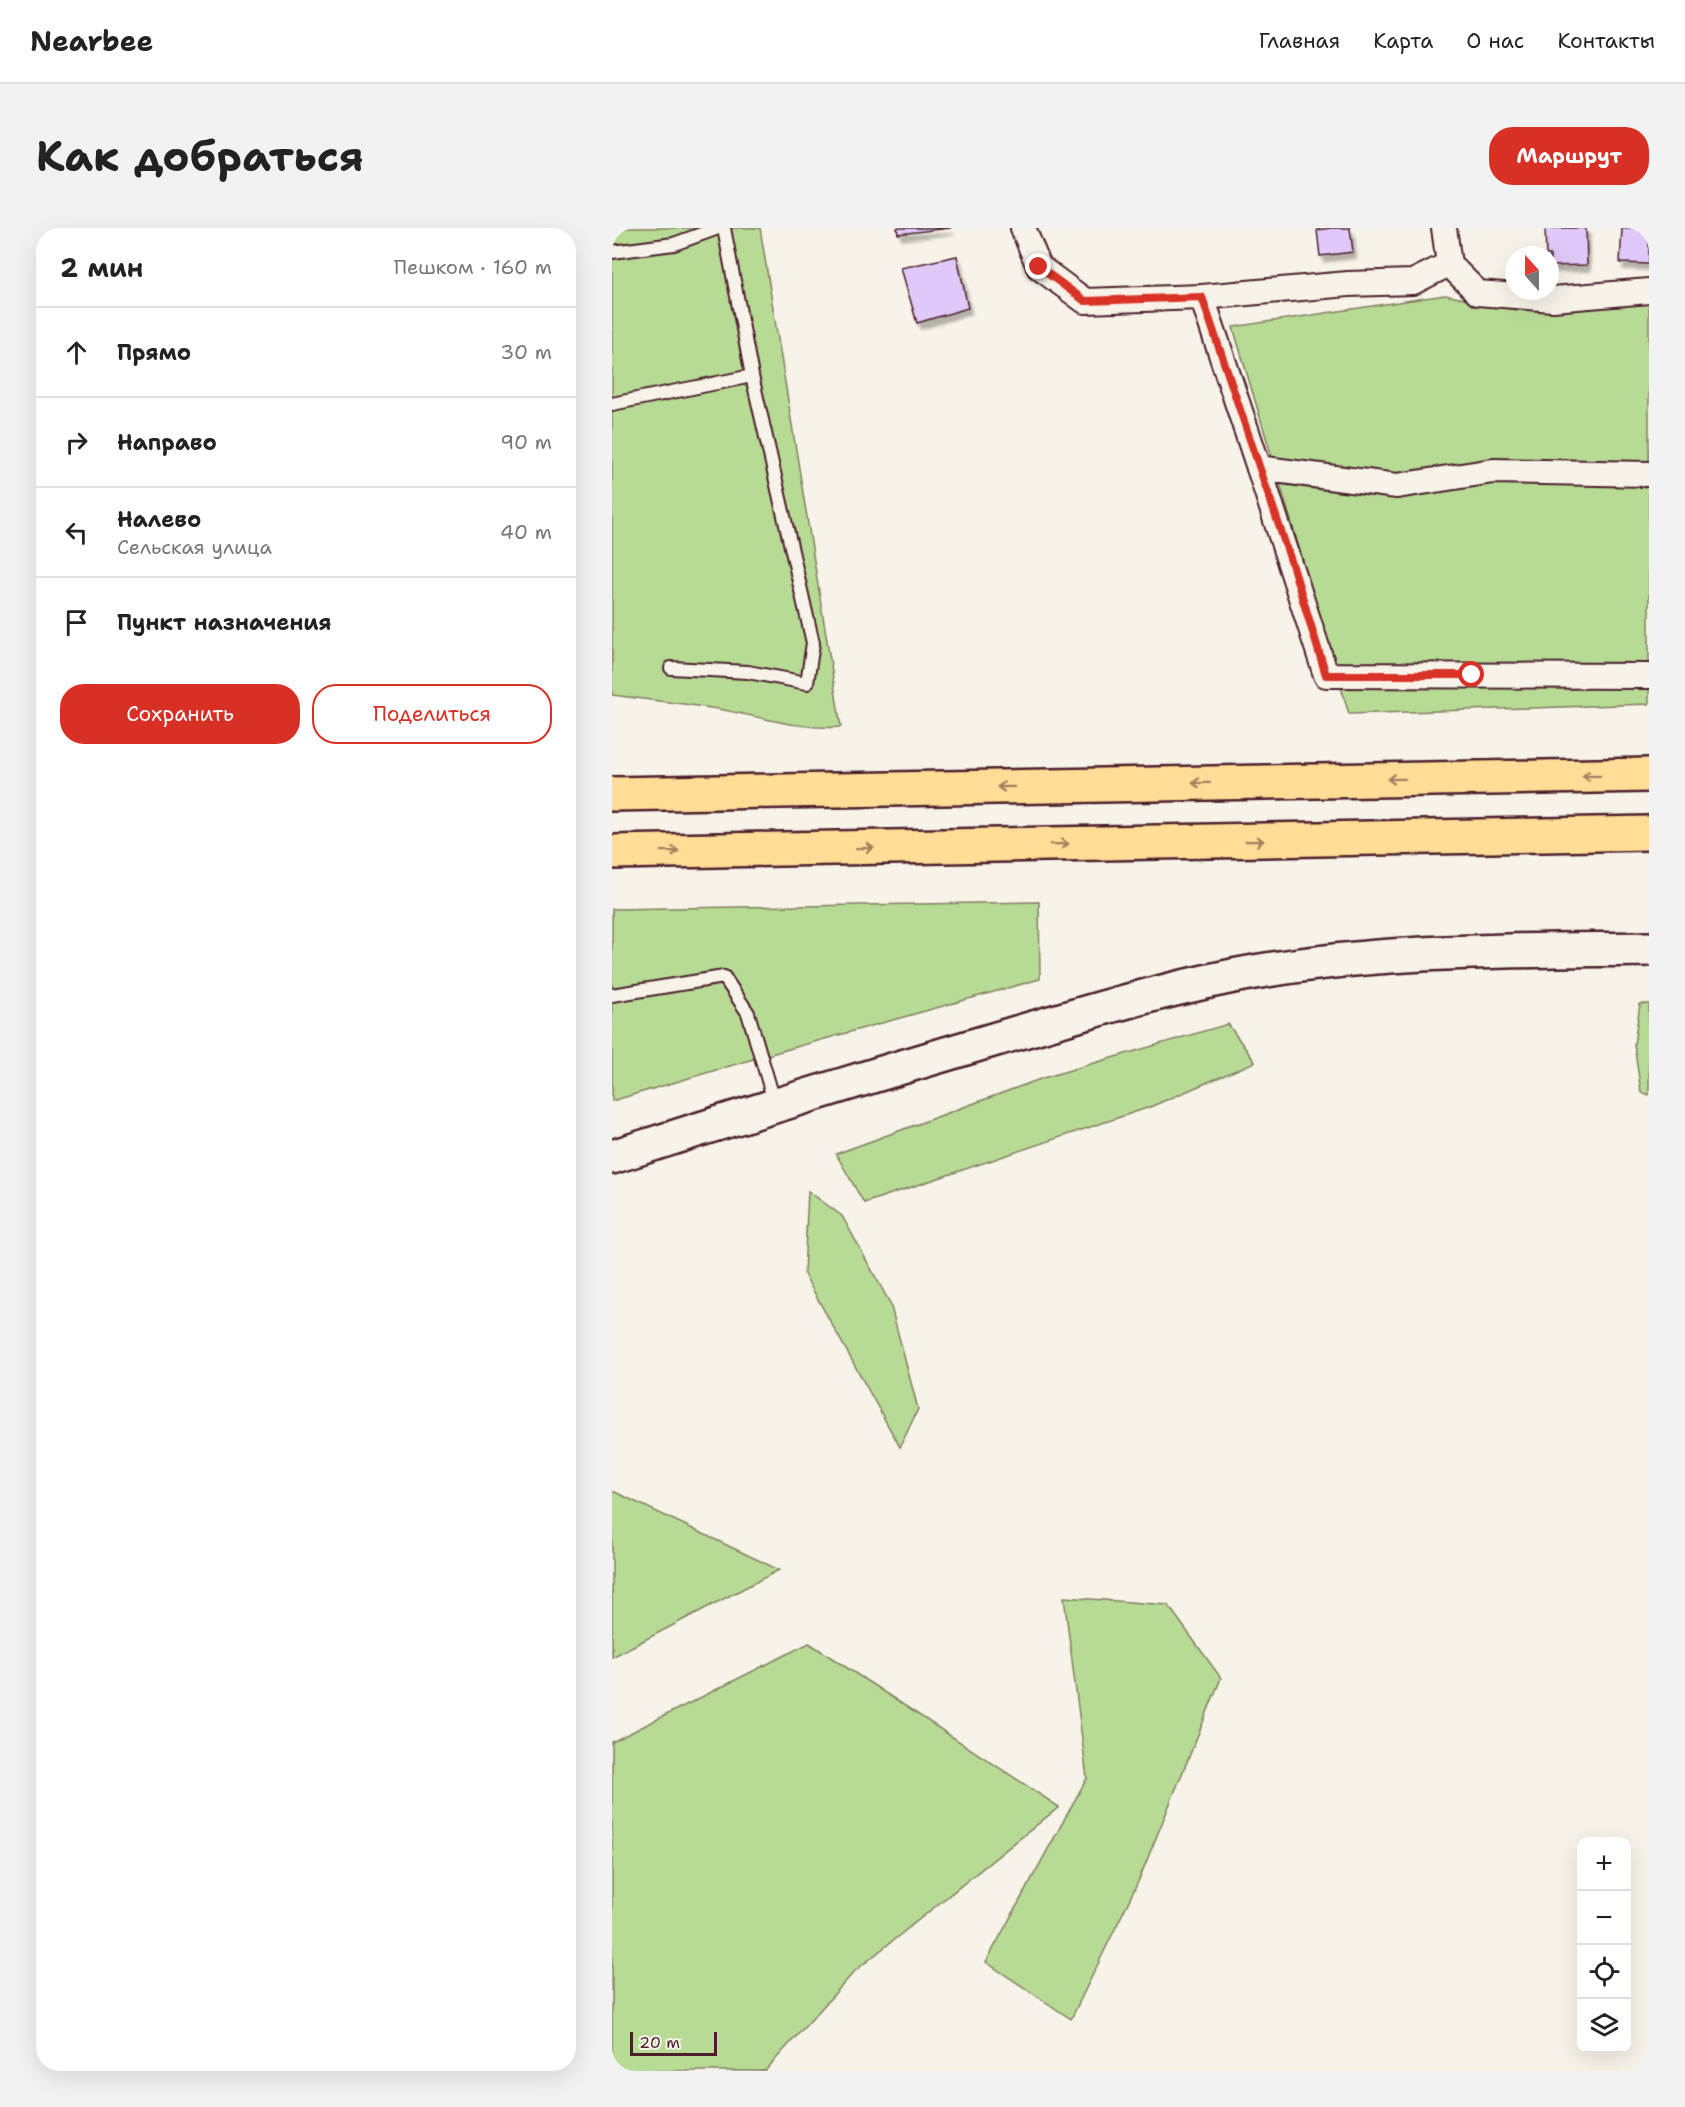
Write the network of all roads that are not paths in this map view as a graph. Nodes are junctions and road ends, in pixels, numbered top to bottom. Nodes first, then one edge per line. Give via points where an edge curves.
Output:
1 (718, 228) edge
2 (724, 228) edge
3 (1023, 228) edge
4 (1444, 228) edge
5 (612, 252) edge
6 (1449, 264) junction
7 (1649, 291) edge
8 (1202, 297) junction
9 (752, 376) junction
10 (612, 404) edge
11 (1259, 468) junction
12 (1649, 474) edge
13 (671, 668) dead end
14 (1649, 676) edge
15 (1649, 775) edge
16 (612, 794) edge
17 (1649, 833) edge
18 (612, 852) edge
19 (1649, 949) edge
20 (612, 995) edge
21 (775, 1105) junction
22 (612, 1157) edge

1 - 5 lane via 674,244
2 - 9 lane
3 - 8 street via 1039,267 1085,301
4 - 6 street
6 - 7 street via 1478,293 1553,299
6 - 8 street via 1413,282
8 - 11 street
9 - 10 lane
9 - 13 lane via 813,643 807,683 748,672
11 - 12 street via 1397,486 1493,471
11 - 14 street via 1326,675
15 -> 16 highway
18 -> 17 highway
19 - 21 main road via 1476,951 1355,958 1234,976 1118,1004
20 - 21 lane via 724,977 748,1013
21 - 22 main road

